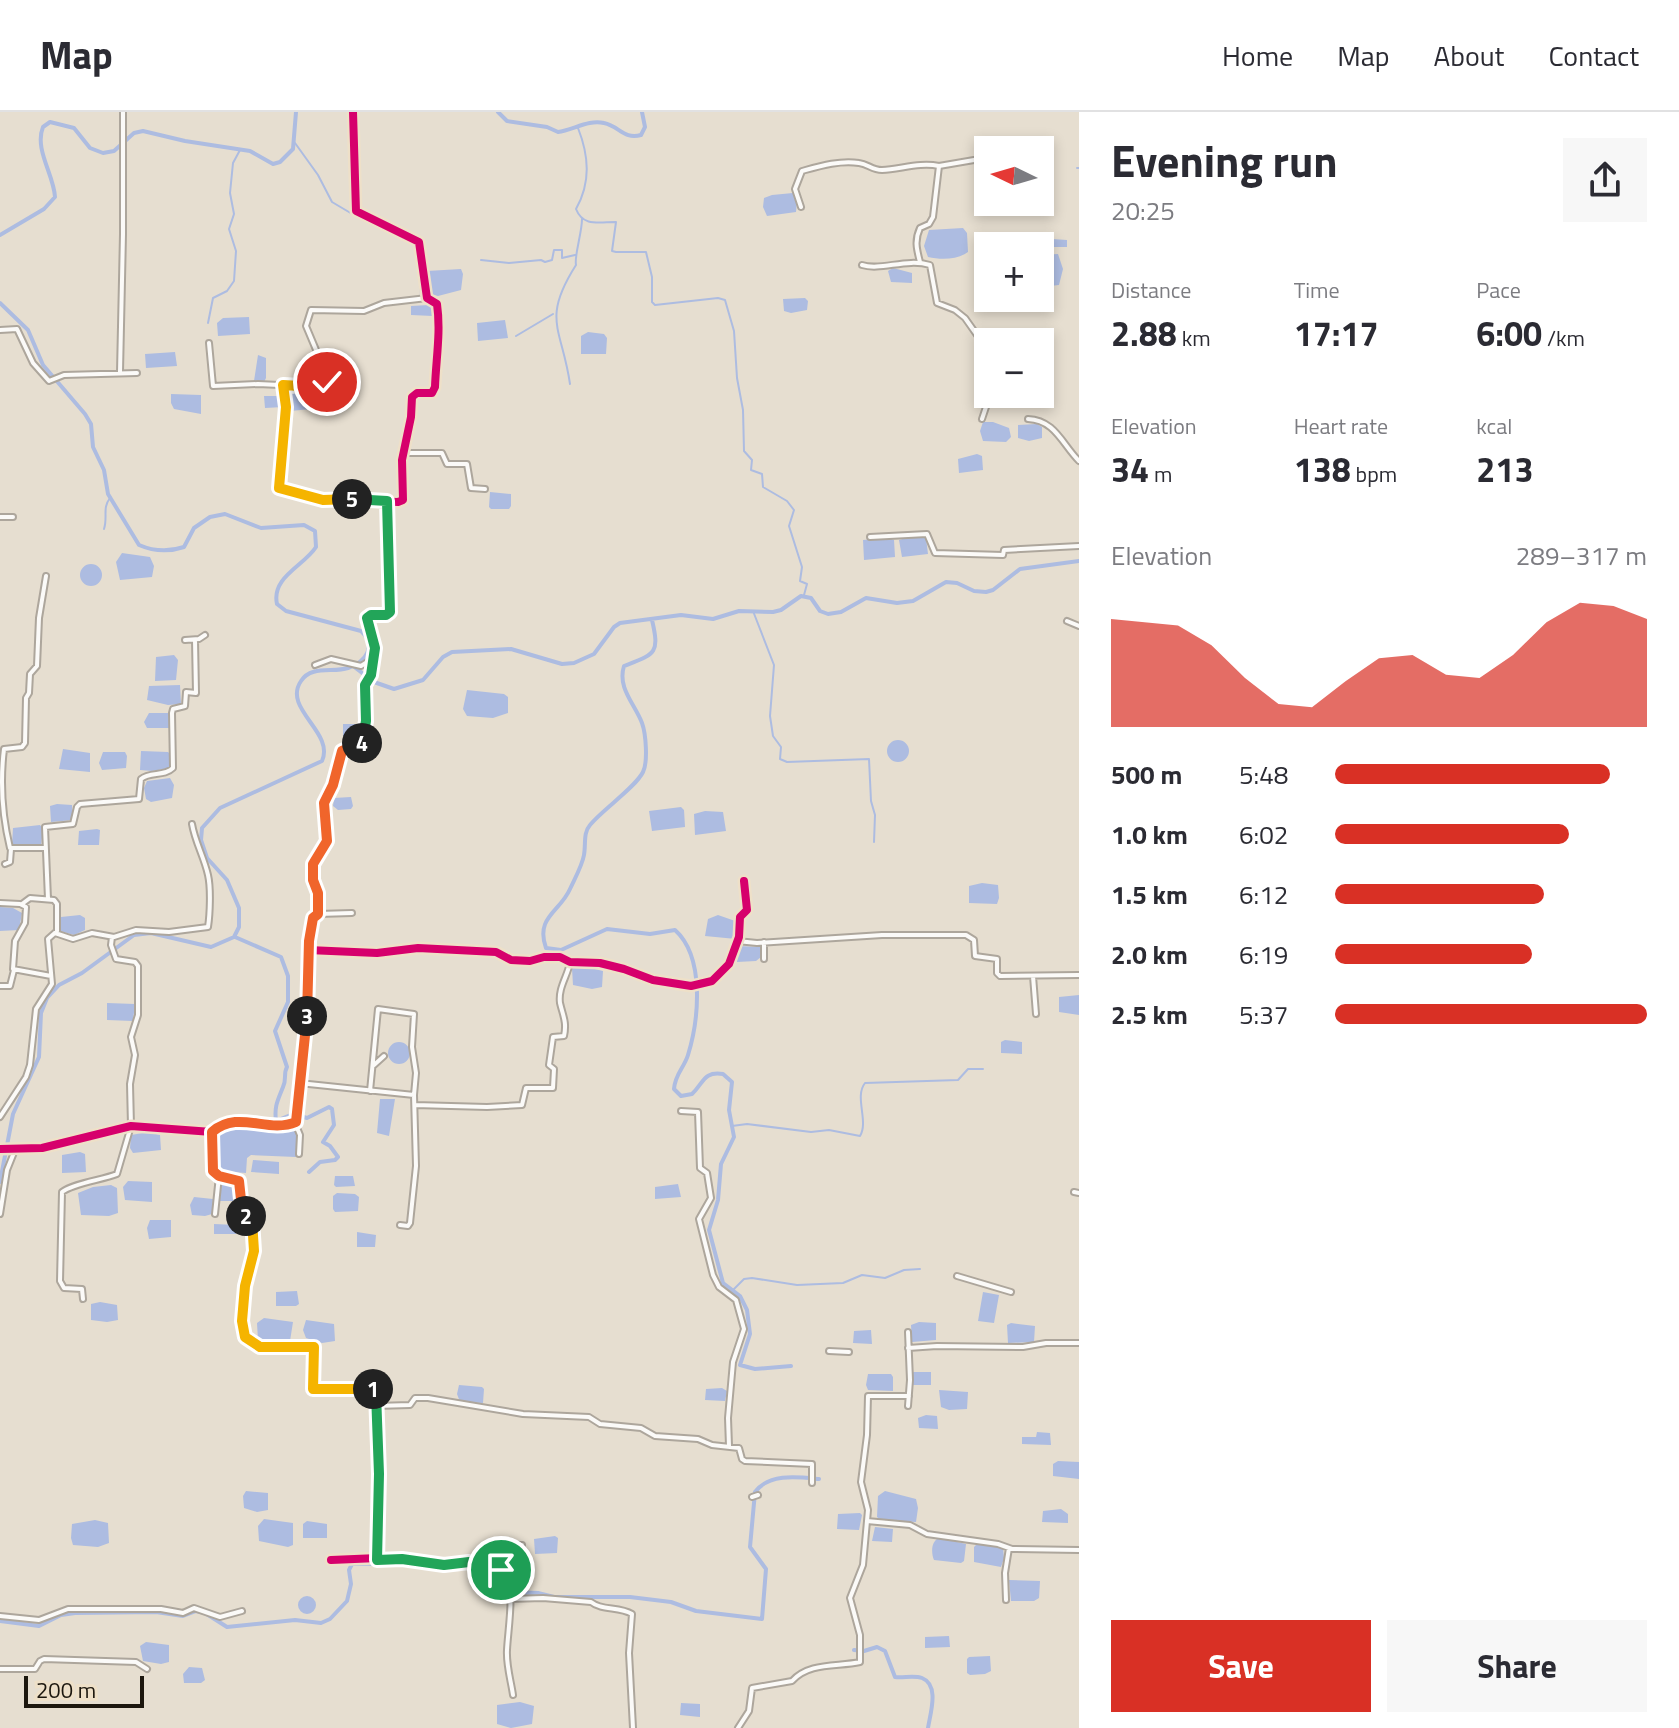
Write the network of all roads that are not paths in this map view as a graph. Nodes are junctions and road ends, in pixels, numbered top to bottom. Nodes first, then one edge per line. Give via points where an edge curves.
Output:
1 (123, 112) edge
2 (353, 112) edge
3 (974, 160) dead end
4 (939, 166) junction
5 (801, 207) dead end
6 (920, 263) junction
7 (862, 265) dead end
8 (427, 298) junction
9 (0, 330) edge
10 (209, 343) dead end
11 (120, 372) junction
12 (137, 373) dead end
13 (283, 385) junction
14 (982, 419) dead end
15 (1028, 419) dead end
16 (404, 453) junction
17 (1079, 461) edge
18 (485, 489) dead end
19 (387, 501) junction
20 (0, 517) edge
21 (13, 517) dead end
22 (870, 537) dead end
23 (1079, 546) edge
24 (46, 576) dead end
25 (1067, 621) dead end
26 (1079, 626) edge
27 (205, 635) dead end
28 (185, 640) dead end
29 (195, 640) junction
30 (373, 657) junction
31 (315, 665) dead end
32 (2, 748) edge
33 (192, 824) dead end
34 (11, 848) junction
35 (44, 848) junction
36 (5, 864) dead end
37 (744, 881) dead end
38 (48, 899) junction
39 (0, 903) edge
40 (22, 904) junction
41 (352, 913) dead end
42 (318, 914) junction
43 (55, 933) junction
44 (112, 937) junction
45 (737, 941) junction
46 (764, 942) junction
47 (308, 950) junction
48 (764, 959) dead end
49 (570, 962) junction
50 (14, 970) junction
51 (1079, 975) edge
52 (51, 976) junction
53 (1033, 976) junction
54 (0, 986) edge
55 (1036, 1014) dead end
56 (384, 1056) dead end
57 (374, 1065) junction
58 (299, 1083) junction
59 (370, 1091) junction
60 (414, 1095) junction
61 (415, 1105) junction
62 (681, 1111) dead end
63 (0, 1117) edge
64 (295, 1123) junction
65 (131, 1126) junction
66 (212, 1132) junction
67 (0, 1149) edge
68 (11, 1150) junction
69 (299, 1154) dead end
70 (219, 1176) junction
71 (0, 1214) edge
72 (215, 1214) dead end
73 (252, 1223) junction
74 (242, 1224) dead end
75 (400, 1225) dead end
76 (957, 1276) dead end
77 (1011, 1292) dead end
78 (83, 1299) dead end
79 (908, 1332) dead end
80 (1079, 1343) edge
81 (908, 1348) junction
82 (829, 1351) dead end
83 (849, 1352) dead end
84 (909, 1396) junction
85 (375, 1406) junction
86 (908, 1406) dead end
87 (729, 1446) junction
88 (812, 1483) dead end
89 (758, 1495) dead end
90 (752, 1497) dead end
91 (867, 1521) junction
92 (522, 1545) dead end
93 (1009, 1548) junction
94 (1079, 1550) edge
95 (331, 1560) dead end
96 (377, 1560) junction
97 (505, 1572) junction
98 (510, 1598) junction
99 (1006, 1600) dead end
100 (242, 1611) dead end
101 (0, 1616) edge
102 (0, 1669) edge
103 (147, 1669) dead end
104 (513, 1695) dead end
105 (633, 1728) edge
106 (738, 1728) edge

1 - 11 street
2 - 8 street via 356,211 419,242
3 - 4 street
4 - 5 street via 880,170 850,163 802,171 795,189
4 - 6 street via 933,217 917,237
6 - 7 street
6 - 14 street via 931,267 937,303 965,318 984,345 987,404
8 - 13 street via 364,311 311,310 306,326 327,382 318,387
8 - 16 street via 437,304 440,330 435,387 432,393 412,397
9 - 11 street via 17,329 45,379
10 - 13 street via 213,386
11 - 12 street
13 - 19 street via 280,490 323,500
15 - 17 street via 1054,428
16 - 18 street via 442,453 447,464 467,464 471,488
16 - 19 street via 403,500
19 - 30 street via 390,612 367,617 375,642
20 - 21 street
22 - 23 street via 927,534 935,553 964,555
24 - 32 street via 37,666 30,674 26,698 25,743
25 - 26 street
27 - 29 street
28 - 29 street
29 - 35 street via 196,693 186,692 185,706 172,713 173,768 141,779 139,799 80,804 75,822 45,827
30 - 31 street via 365,665 331,659
30 - 42 street via 363,742 342,751 324,803 327,841 313,864
32 - 34 street via 1,793
33 - 44 street via 210,887 208,927 136,930
34 - 35 street
34 - 36 street
35 - 38 street
37 - 45 street via 747,908 740,917
38 - 40 street via 30,898
38 - 43 street via 57,904
39 - 40 street
40 - 50 street via 26,920 15,941
41 - 42 street
42 - 47 street
43 - 44 street via 73,939 92,933
43 - 52 street via 48,939
44 - 65 street via 116,959 138,966 138,1015 131,1033
45 - 46 street
45 - 49 street via 729,964 712,981 691,986 600,963
46 - 48 street
46 - 53 street via 966,935 974,940 975,956 997,959 1000,976
47 - 49 street via 377,953 418,948 496,952 521,961 560,957
47 - 58 street
49 - 61 street via 560,1004 564,1036 553,1037 549,1065 554,1069 553,1088 526,1088 522,1105
50 - 52 street
50 - 54 street via 10,986
51 - 53 street
52 - 63 street via 52,984 36,1009 26,1077
53 - 55 street
56 - 57 street
57 - 59 street
57 - 60 street via 378,1009 414,1014
58 - 59 street
58 - 64 street
59 - 60 street
60 - 61 street
61 - 75 street via 410,1223
62 - 87 street via 698,1112 700,1168 707,1173 711,1198 699,1219 702,1238 716,1282 736,1300 744,1329 733,1362
64 - 66 street via 235,1121
64 - 69 street
65 - 66 street
65 - 68 street via 57,1145
65 - 78 street via 117,1174 62,1192 60,1281 64,1288 82,1289
66 - 70 street via 213,1171
67 - 68 street
68 - 71 street
70 - 72 street
70 - 73 street via 239,1181 243,1212
73 - 74 street
73 - 85 street via 245,1337 260,1347 314,1347 313,1389 373,1389
76 - 77 street
79 - 81 street
80 - 81 street
81 - 84 street
82 - 83 street
84 - 86 street
84 - 91 street via 868,1396 861,1482
85 - 87 street via 409,1405 417,1397 447,1399 523,1414 589,1417 655,1436
85 - 96 street
87 - 88 street via 740,1449 745,1461 812,1464
89 - 90 street
91 - 93 street via 910,1525 927,1534
91 - 106 street via 861,1574 850,1598 861,1646 857,1663 814,1668 792,1681 752,1688 749,1711
92 - 97 street via 508,1545
93 - 94 street
93 - 99 street
95 - 96 street
96 - 97 street via 469,1562 484,1571
97 - 98 street
98 - 104 street via 507,1656
98 - 105 street via 592,1603 632,1614
100 - 101 street via 223,1617 194,1608 183,1613 68,1609 39,1620
102 - 103 street via 31,1670 44,1659 136,1662

